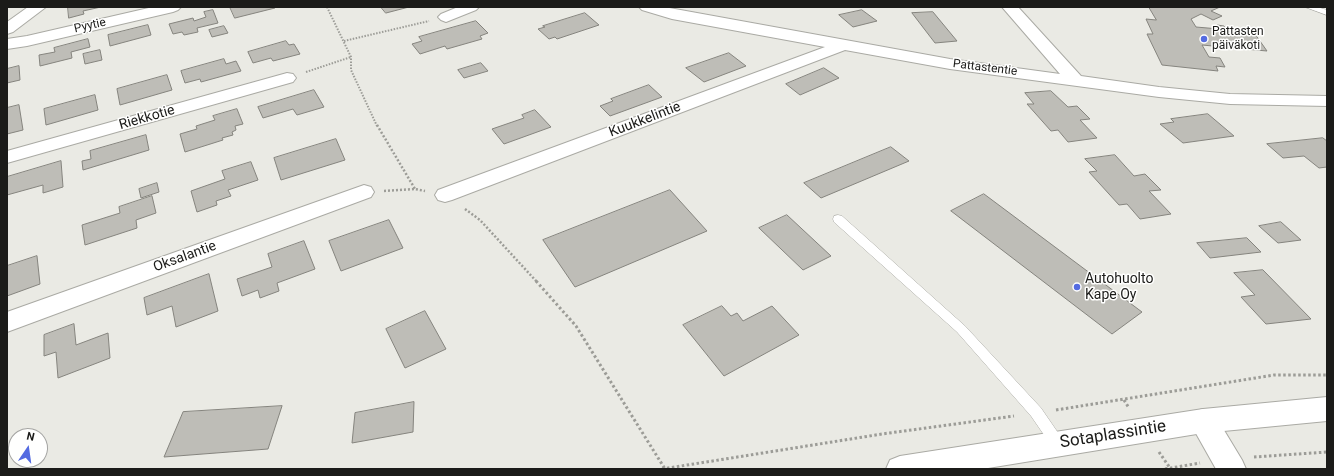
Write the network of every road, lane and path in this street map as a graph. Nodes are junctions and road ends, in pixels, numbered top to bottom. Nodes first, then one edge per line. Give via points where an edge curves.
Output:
1 (38, 7) edge
2 (173, 7) edge
3 (327, 7) edge
4 (471, 7) edge
5 (647, 7) edge
6 (1010, 7) edge
7 (1309, 7) edge
8 (1327, 13) edge
9 (446, 17) joint
10 (7, 29) edge
11 (344, 41) junction
12 (7, 44) edge
13 (845, 45) junction
14 (351, 57) junction
15 (287, 78) joint
16 (1075, 80) junction
17 (1327, 101) edge
18 (7, 157) edge
19 (415, 189) junction
20 (364, 192) joint
21 (445, 195) junction
22 (838, 219) dead end
23 (7, 322) edge
24 (1327, 375) edge
25 (1327, 409) edge
26 (1036, 412) junction
27 (1203, 421) junction
28 (1058, 444) junction
29 (664, 469) edge
30 (900, 469) edge
31 (1232, 469) edge

1 - 10 street
2 - 12 street, Pyytie
3 - 11 path
4 - 9 street
5 - 13 street, Pattastentie via 672,14
6 - 16 street
7 - 8 lane
9 - 11 path
11 - 14 path
13 - 16 street, Pattastentie via 950,64
13 - 21 street, Kuukkelintie
14 - 15 path
14 - 19 path via 351,70 375,122
15 - 18 street, Riekkotie
16 - 17 street, Pattastentie via 1230,99
19 - 20 path
19 - 21 path
20 - 23 street, Oksalantie
21 - 29 path via 480,220 576,326
22 - 26 lane via 961,330
24 - 26 path via 1274,375
25 - 27 street, Sotaplassintie
26 - 28 lane
26 - 29 path
27 - 28 street, Sotaplassintie
27 - 31 street
28 - 30 street, Sotaplassintie

